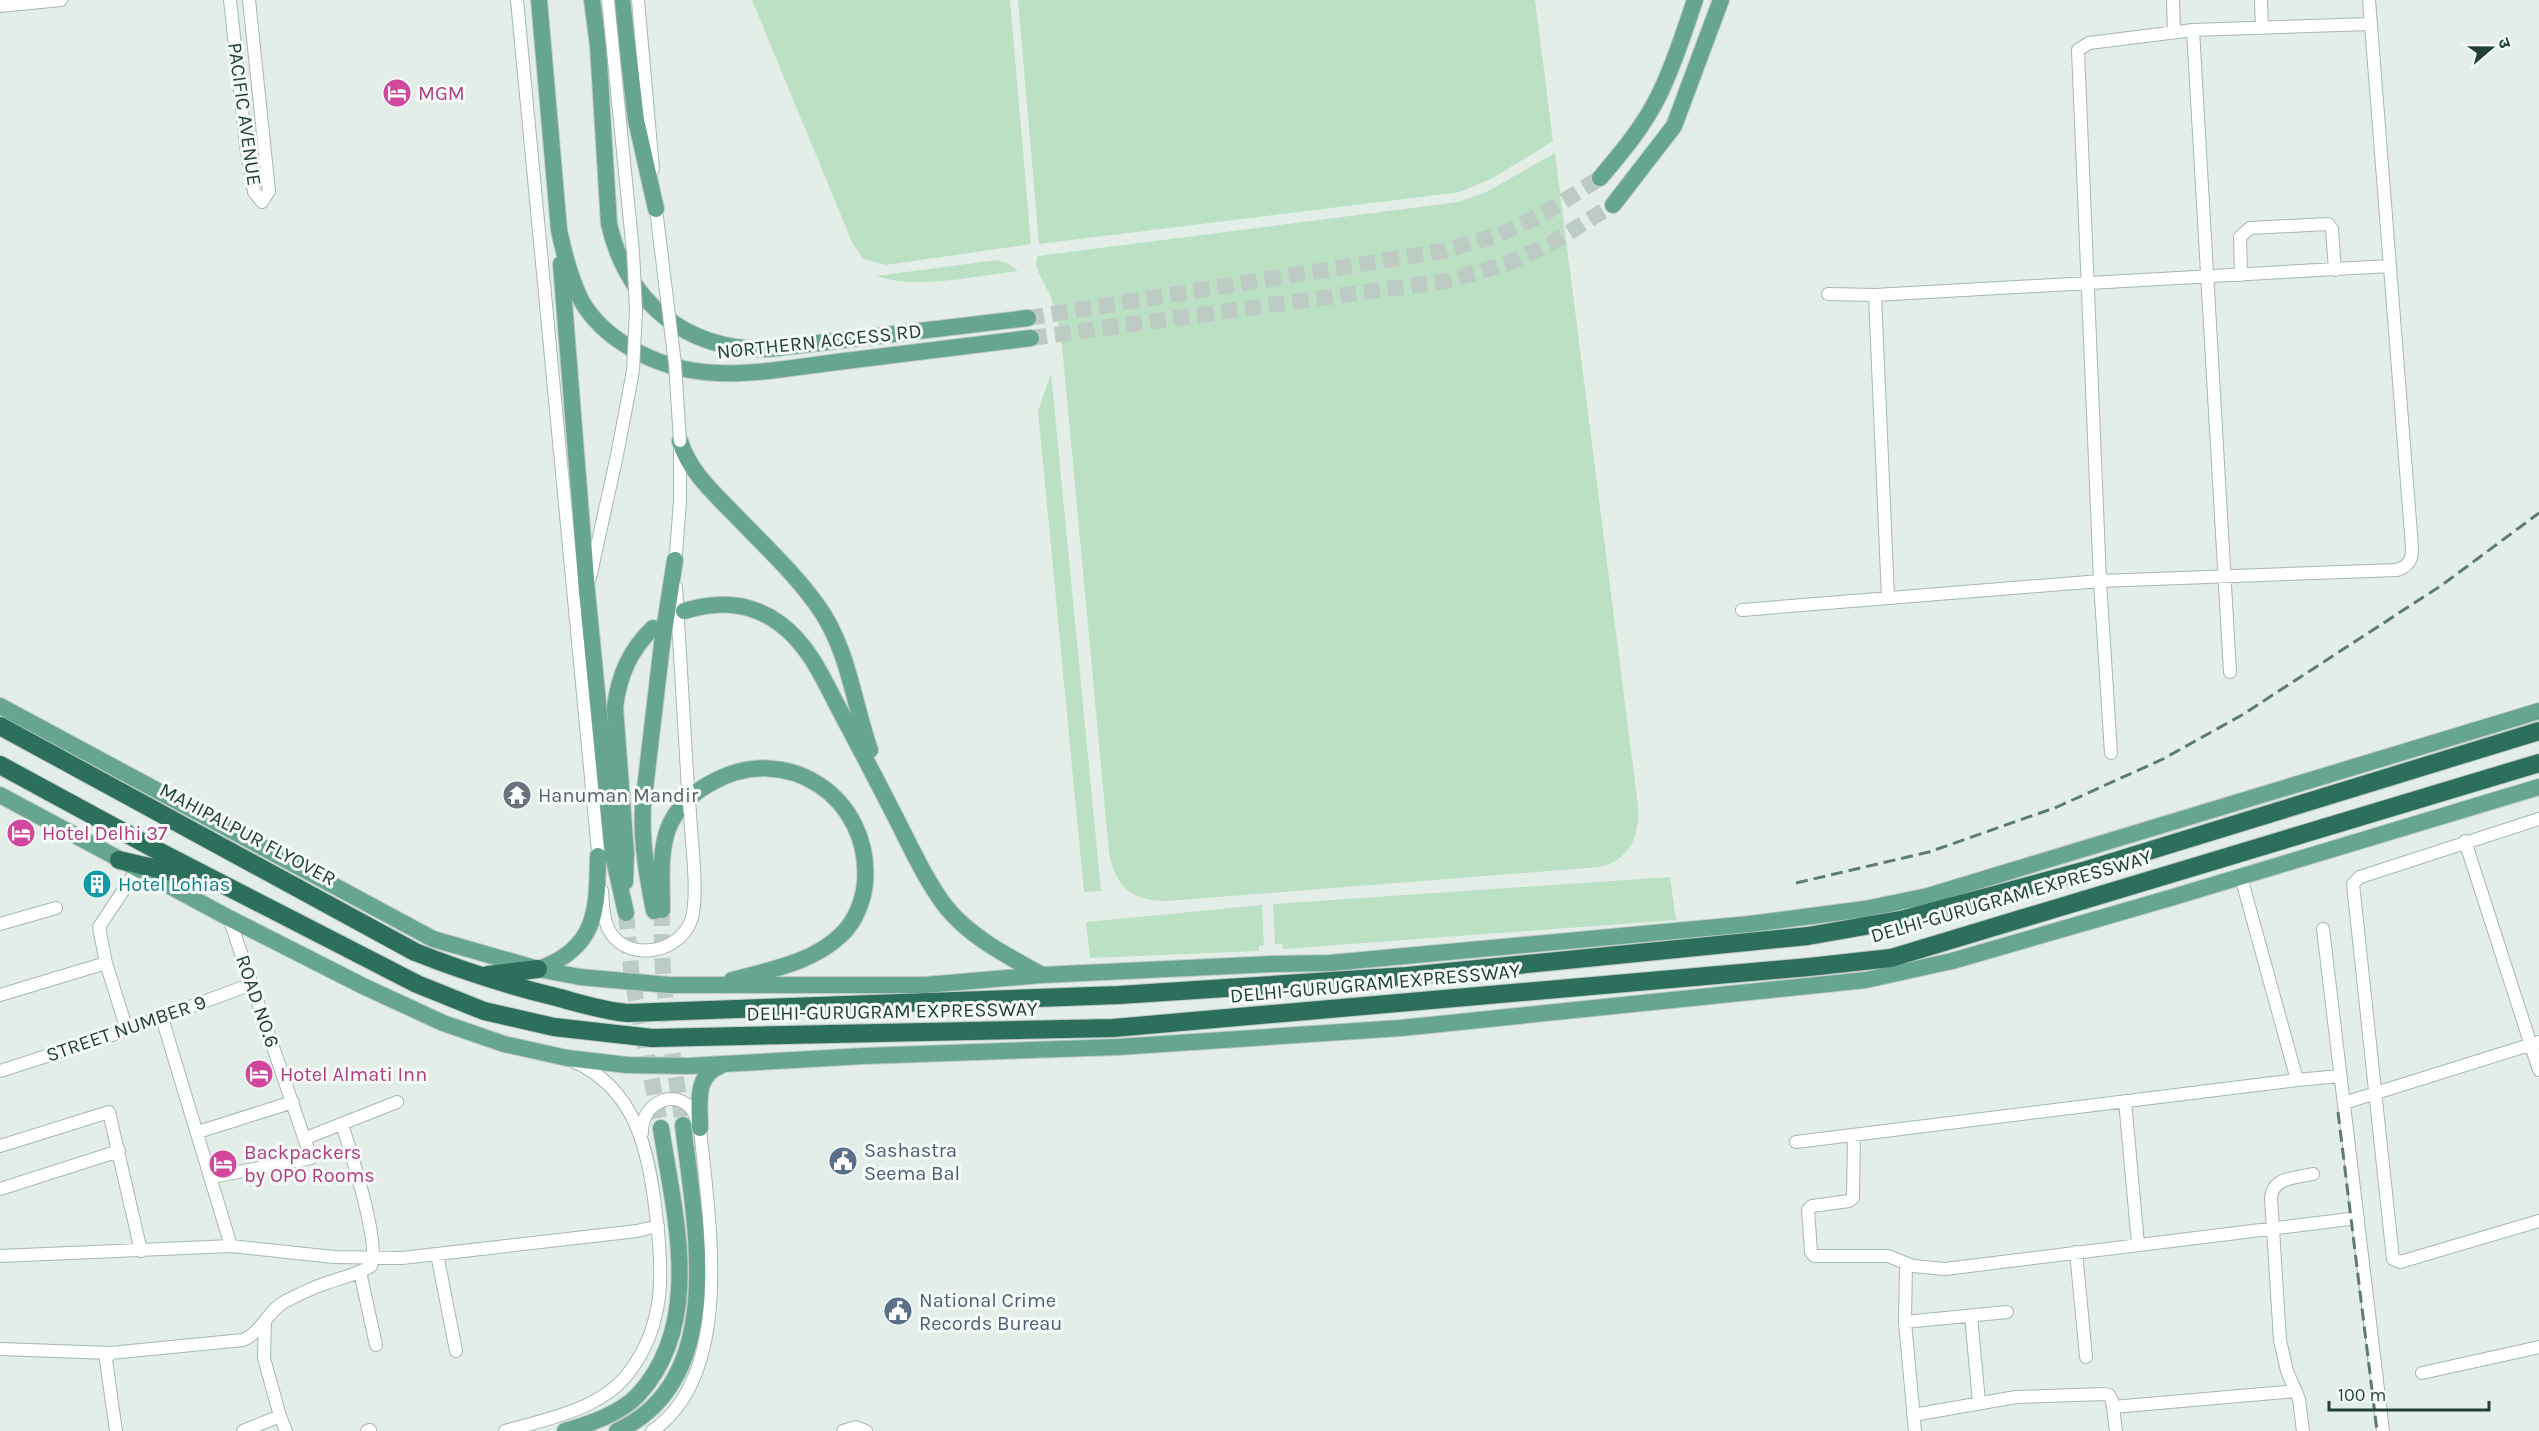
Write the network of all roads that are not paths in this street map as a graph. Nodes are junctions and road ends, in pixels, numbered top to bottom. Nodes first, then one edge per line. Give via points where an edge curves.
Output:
1 (61, 0) edge
2 (230, 0) edge
3 (249, 0) edge
4 (517, 0) edge
5 (538, 0) edge
6 (592, 0) edge
7 (609, 0) edge
8 (622, 0) edge
9 (638, 0) edge
10 (1695, 0) edge
11 (1721, 0) edge
12 (2173, 0) edge
13 (2261, 0) edge
14 (2369, 0) edge
15 (0, 6) edge
16 (2370, 24) junction
17 (2262, 28) junction
18 (2193, 30) junction
19 (2174, 32) junction
20 (1600, 178) tunnel mouth
21 (1613, 205) tunnel mouth
22 (656, 209) junction
23 (559, 230) junction
24 (2390, 266) junction
25 (2334, 270) junction
26 (2241, 276) junction
27 (2206, 278) junction
28 (2087, 284) junction
29 (1828, 294) dead end
30 (1875, 295) junction
31 (1028, 318) tunnel mouth
32 (1031, 338) tunnel mouth
33 (680, 441) junction
34 (675, 560) junction
35 (2224, 576) junction
36 (2100, 581) junction
37 (587, 591) junction
38 (1888, 598) junction
39 (1742, 610) dead end
40 (684, 611) dead end
41 (653, 628) dead end
42 (2230, 672) dead end
43 (0, 706) edge
44 (2539, 711) edge
45 (0, 726) edge
46 (2539, 731) edge
47 (2111, 753) dead end
48 (2539, 763) edge
49 (0, 765) edge
50 (2539, 787) edge
51 (0, 795) edge
52 (2539, 819) edge
53 (902, 830) junction
54 (2465, 841) junction
55 (598, 856) junction
56 (120, 860) junction
57 (137, 870) junction
58 (2241, 877) junction
59 (218, 881) junction
60 (56, 908) dead end
61 (229, 918) junction
62 (0, 924) edge
63 (2323, 929) dead end
64 (106, 963) junction
65 (538, 969) junction
66 (1042, 975) junction
67 (477, 976) junction
68 (252, 984) junction
69 (711, 986) junction
70 (0, 995) edge
71 (162, 1018) junction
72 (128, 1030) junction
73 (2535, 1043) edge
74 (567, 1058) junction
75 (721, 1066) junction
76 (2539, 1070) edge
77 (0, 1071) edge
78 (2340, 1076) junction
79 (2297, 1080) junction
80 (2376, 1092) junction
81 (2125, 1101) junction
82 (293, 1102) junction
83 (397, 1102) dead end
84 (2344, 1103) junction
85 (342, 1124) junction
86 (691, 1126) junction
87 (661, 1128) tunnel mouth
88 (198, 1132) junction
89 (1854, 1135) junction
90 (306, 1138) junction
91 (643, 1139) junction
92 (1796, 1142) dead end
93 (0, 1146) edge
94 (119, 1151) junction
95 (2313, 1174) dead end
96 (212, 1177) junction
97 (0, 1189) edge
98 (2358, 1218) junction
99 (2539, 1221) edge
100 (658, 1226) junction
101 (2271, 1228) junction
102 (2138, 1245) junction
103 (231, 1246) junction
104 (141, 1251) junction
105 (2076, 1252) junction
106 (437, 1254) junction
107 (0, 1256) edge
108 (373, 1257) junction
109 (1906, 1264) junction
110 (360, 1272) junction
111 (2007, 1312) dead end
112 (1971, 1316) junction
113 (266, 1319) junction
114 (1905, 1322) junction
115 (376, 1345) dead end
116 (2539, 1347) edge
117 (0, 1349) edge
118 (456, 1351) dead end
119 (110, 1353) junction
120 (2086, 1357) dead end
121 (2422, 1373) dead end
122 (2296, 1391) junction
123 (1979, 1402) junction
124 (2114, 1407) junction
125 (1912, 1415) junction
126 (280, 1416) junction
127 (116, 1431) edge
128 (243, 1431) edge
129 (286, 1431) edge
130 (505, 1431) edge
131 (565, 1431) edge
132 (617, 1431) edge
133 (652, 1431) edge
134 (843, 1431) edge
135 (866, 1431) edge
136 (1915, 1431) edge
137 (2116, 1431) edge
138 (2303, 1431) edge
139 (2384, 1431) edge

1 - 15 street
2 - 3 street, PACIFIC AVENUE via 246,146 254,192 262,202 269,191
4 - 55 street
5 - 23 main road, NORTHERN ACCESS RD
6 - 31 main road, NORTHERN ACCESS RD via 613,241 632,283 679,326 712,343 747,349
7 - 37 street, bridge via 636,310 632,380
8 - 22 main road via 636,120
9 - 22 street
10 - 20 main road via 1659,96 1634,138
11 - 21 main road via 1674,126
12 - 19 street
13 - 17 street
14 - 16 street
16 - 17 street
16 - 24 street
17 - 18 street
18 - 19 street
18 - 27 street
19 - 28 street via 2089,43 2078,50
22 - 33 street, bridge
23 - 32 main road, NORTHERN ACCESS RD via 574,281 592,316 606,332 642,355 681,370 733,374 767,371
23 - 37 main road
24 - 25 street
24 - 35 street via 2411,561 2397,570
25 - 26 street
25 - 26 street via 2332,230 2328,224 2250,228 2240,237
26 - 27 street
27 - 28 street
27 - 35 street
28 - 30 street
28 - 36 street
29 - 30 street
30 - 38 street
33 - 34 street
33 - 53 main road via 698,477 783,565 826,617 844,660 876,769
34 - 55 street, bridge via 693,914 686,931 673,944 654,950 633,948 615,938 604,917
34 - 69 main road via 643,806 645,854 658,910 669,826 681,807 715,780 750,768 789,771 828,791 849,816 864,853 866,872 860,906 841,935 804,960
35 - 36 street
35 - 42 street
36 - 38 street
36 - 47 street
37 - 41 main road via 613,855 625,907 626,854 615,707 629,658
38 - 39 street
40 - 53 main road via 730,603 764,614 791,633 815,663
43 - 65 main road via 433,939
44 - 66 main road via 1928,896 1865,909 1750,924 1330,963
45 - 67 highway, MAHIPALPUR FLYOVER via 415,952
46 - 67 highway, DELHI-GURUGRAM EXPRESSWAY via 2082,871 1905,919 1808,936 1407,976 1119,996 627,1013
48 - 59 highway, DELHI-GURUGRAM EXPRESSWAY via 1891,958 1113,1028 652,1038 554,1027 484,1011 417,984
49 - 59 highway
50 - 58 main road
51 - 56 main road
52 - 54 street
53 - 66 main road via 933,888 960,923
54 - 73 street
54 - 80 street via 2360,877 2353,884
55 - 65 main road via 594,907 584,938 565,957
56 - 57 main road
56 - 59 highway
57 - 61 main road
57 - 64 street via 99,927
58 - 75 main road via 1952,961 1866,980 1401,1028 1118,1047 864,1056
58 - 79 street
60 - 62 street
61 - 68 street, ROAD NO.6
61 - 74 main road via 443,1023 504,1044
63 - 78 street
64 - 70 street
64 - 72 street
65 - 67 highway
65 - 69 main road via 623,983
66 - 69 main road via 925,985
68 - 71 street, STREET NUMBER 9
68 - 82 street, ROAD NO.6
71 - 72 street, STREET NUMBER 9
71 - 88 street
72 - 77 street, STREET NUMBER 9
73 - 76 street
73 - 80 street
74 - 75 main road via 627,1065
74 - 91 street via 606,1082 629,1110
75 - 86 main road via 702,1079
78 - 79 street
78 - 84 street
79 - 81 street
80 - 84 street
80 - 99 street via 2394,1260 2400,1262
81 - 89 street
81 - 102 street
82 - 88 street
82 - 90 street, ROAD NO.6
83 - 85 street
84 - 98 street
85 - 90 street
85 - 108 street via 364,1204
86 - 91 street via 688,1106 675,1100 663,1101 646,1113
86 - 132 main road via 698,1293 694,1321 679,1369 667,1390 648,1411
86 - 133 street via 711,1240 708,1326 694,1379
87 - 131 main road via 679,1254 679,1294 669,1342 656,1370 637,1396 614,1412
88 - 96 street
89 - 92 street
89 - 109 street via 1853,1198 1810,1207 1810,1252 1816,1256 1888,1256
90 - 96 street, ROAD NO.6 via 309,1160
91 - 100 street
93 - 94 street via 108,1112
94 - 97 street
94 - 104 street
95 - 101 street via 2274,1186
96 - 103 street
98 - 101 street
98 - 139 street
100 - 106 street
100 - 130 street via 662,1281 658,1312 650,1338 630,1372 608,1392 570,1411
101 - 102 street
101 - 122 street via 2280,1340
102 - 105 street
103 - 104 street
103 - 108 street via 293,1254
104 - 107 street
105 - 109 street via 1945,1269
105 - 120 street
106 - 108 street
106 - 118 street
108 - 110 street via 371,1266
109 - 114 street
110 - 113 street via 292,1299
110 - 115 street
111 - 112 street
112 - 114 street
112 - 123 street
113 - 119 street via 243,1340
113 - 126 street via 264,1358
114 - 125 street
116 - 121 street
117 - 119 street
119 - 127 street via 106,1360
122 - 124 street
122 - 138 street
123 - 124 street via 2104,1394 2111,1397
123 - 125 street
124 - 137 street
125 - 136 street
126 - 128 street
126 - 129 street
134 - 135 street via 856,1427

